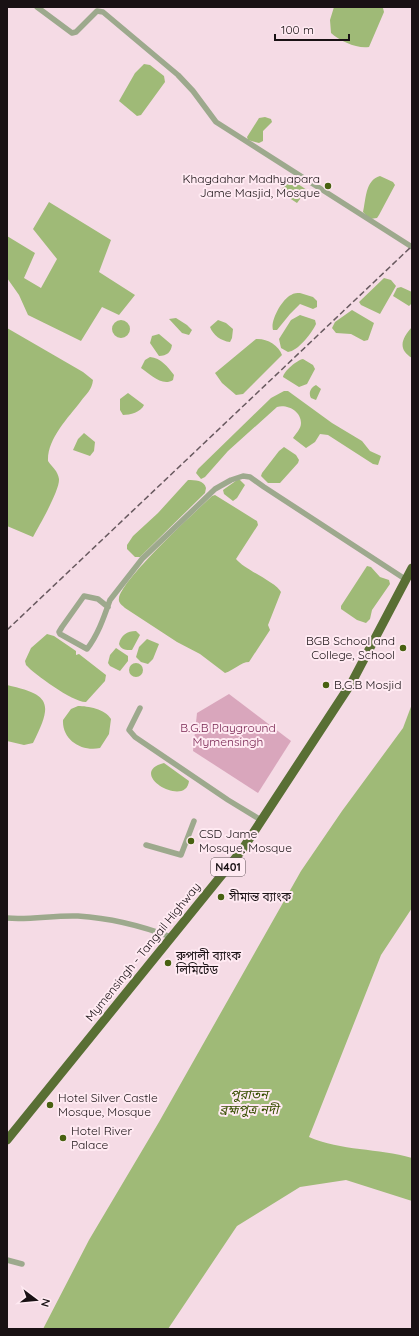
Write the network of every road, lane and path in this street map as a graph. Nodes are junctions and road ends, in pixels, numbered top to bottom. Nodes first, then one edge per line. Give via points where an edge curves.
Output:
1 (37, 7) edge
2 (412, 247) edge
3 (412, 568) edge
4 (405, 579) junction
5 (108, 607) junction
6 (140, 708) dead end
7 (261, 820) junction
8 (194, 822) dead end
9 (146, 845) dead end
10 (7, 918) edge
11 (171, 937) junction
12 (7, 1140) edge
13 (7, 1260) edge
14 (22, 1264) dead end

1 - 2 street via 72,33 97,11 103,12 178,75 216,122
3 - 4 highway, Mymensingh - Tangail Highway / N401
4 - 5 street via 258,481 243,476 215,490 142,559 110,600
4 - 7 highway, Mymensingh - Tangail Highway / N401 via 352,682
5 - 5 street via 87,649 60,634 62,627 84,596 98,599
6 - 7 street via 129,730 135,737
7 - 11 highway, Mymensingh - Tangail Highway / N401 via 242,850
8 - 9 street via 181,855
10 - 11 street via 25,920 78,916 145,927
11 - 12 highway, Mymensingh - Tangail Highway / N401
13 - 14 street

